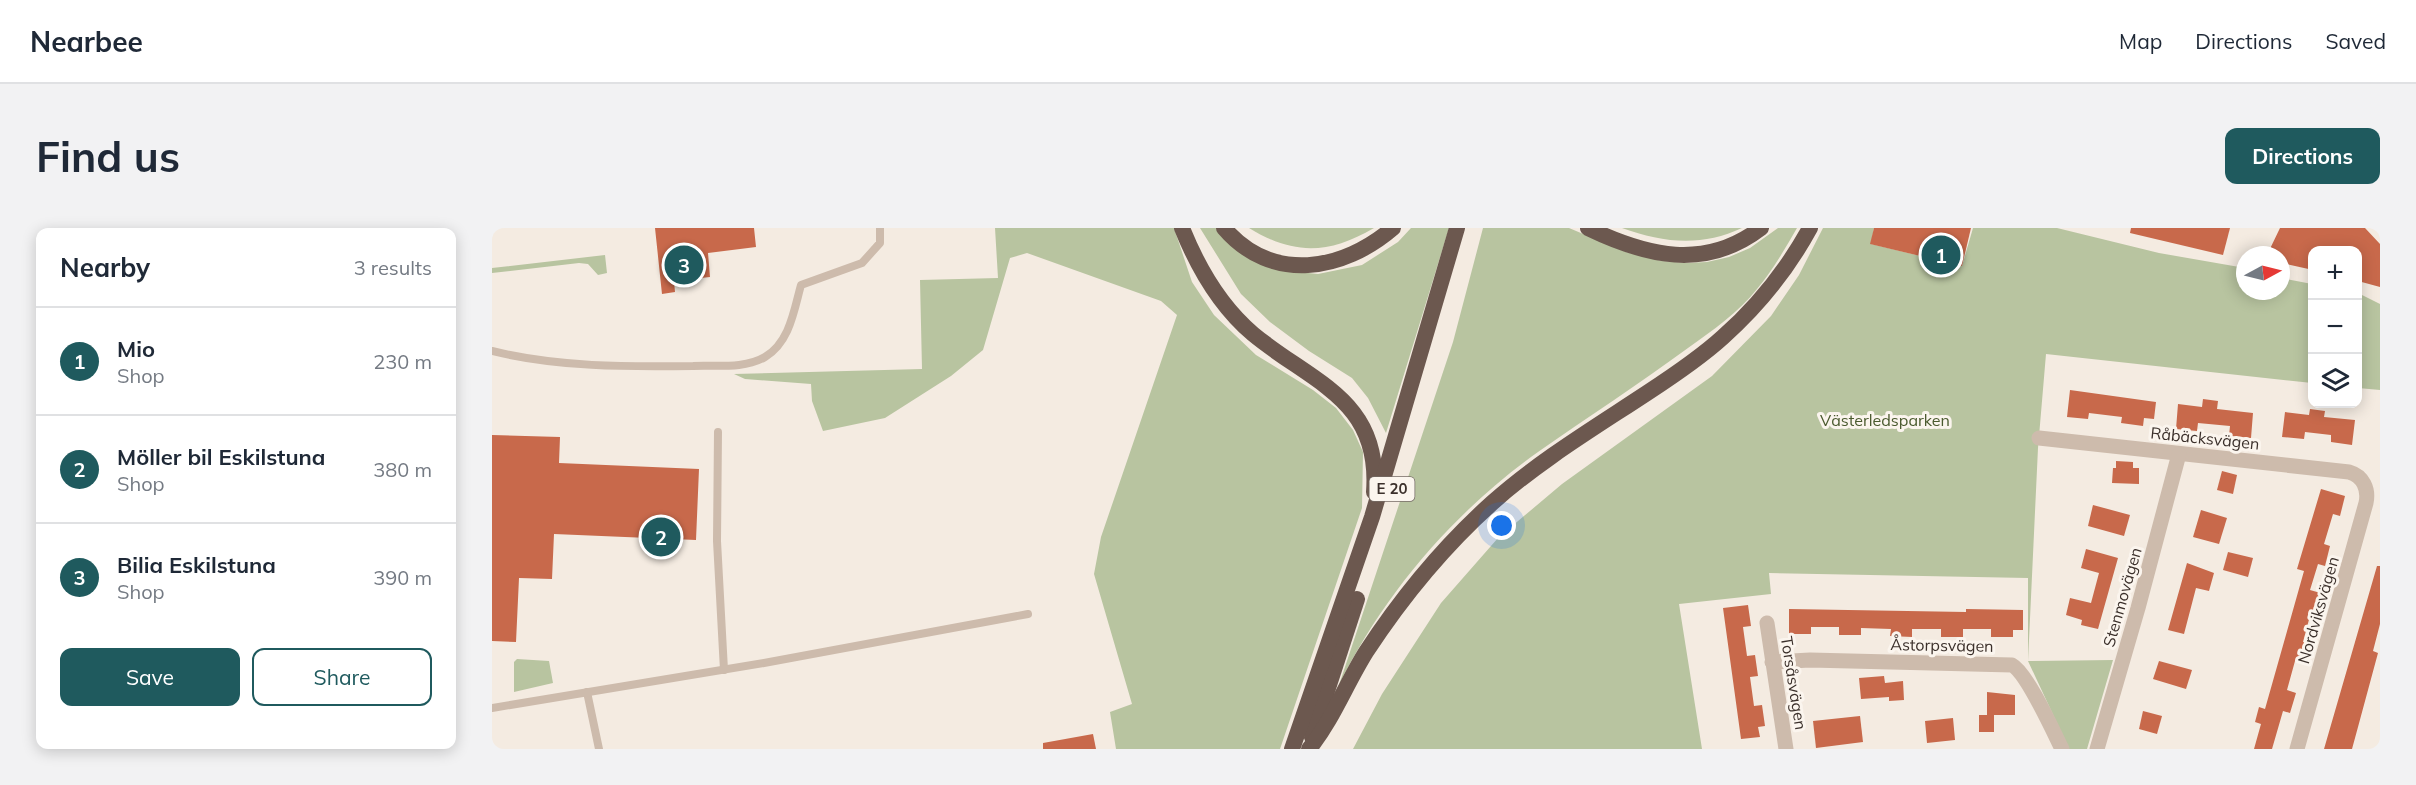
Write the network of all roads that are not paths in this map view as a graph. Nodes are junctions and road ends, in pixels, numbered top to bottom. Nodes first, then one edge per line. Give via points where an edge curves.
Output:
1 (880, 228) edge
2 (1182, 228) edge
3 (1224, 228) edge
4 (1394, 228) edge
5 (1457, 228) edge
6 (1469, 228) edge
7 (1588, 228) edge
8 (1761, 228) edge
9 (1810, 228) edge
10 (492, 351) edge
11 (718, 432) dead end
12 (2039, 438) dead end
13 (2179, 454) junction
14 (2363, 482) joint
15 (1372, 517) junction
16 (1028, 614) dead end
17 (1767, 623) dead end
18 (1772, 662) junction
19 (724, 670) junction
20 (587, 692) junction
21 (492, 708) edge
22 (600, 749) edge
23 (1292, 749) edge
24 (1309, 749) edge
25 (1786, 749) edge
26 (2062, 749) edge
27 (2097, 749) edge
28 (2297, 749) edge

1 - 10 lane via 880,243 862,263 801,285 788,331 779,346 751,363 577,364
2 - 15 highway, E 20 via 1208,282 1227,308 1252,333 1336,393 1357,418 1374,460
3 - 4 highway via 1268,259 1303,266 1344,259 1375,244
5 - 15 highway, E 20
6 - 24 highway, E 20
7 - 8 highway via 1641,249 1684,255 1726,249
9 - 24 highway, E 20 via 1767,294 1722,338 1666,381 1550,458 1493,502 1446,547 1366,652 1324,730
11 - 19 lane via 717,541
12 - 13 street, Råbäcksvägen
13 - 14 street, Råbäcksvägen via 2349,472
13 - 27 street, Stenmovägen
14 - 28 street, Nordviksvägen via 2367,503
15 - 23 highway, E 20
16 - 19 lane
17 - 18 street, Torsåsvägen
18 - 25 street, Torsåsvägen
18 - 26 street, Åstorpsvägen via 2012,665 2019,668
19 - 20 lane
20 - 21 lane
20 - 22 lane

